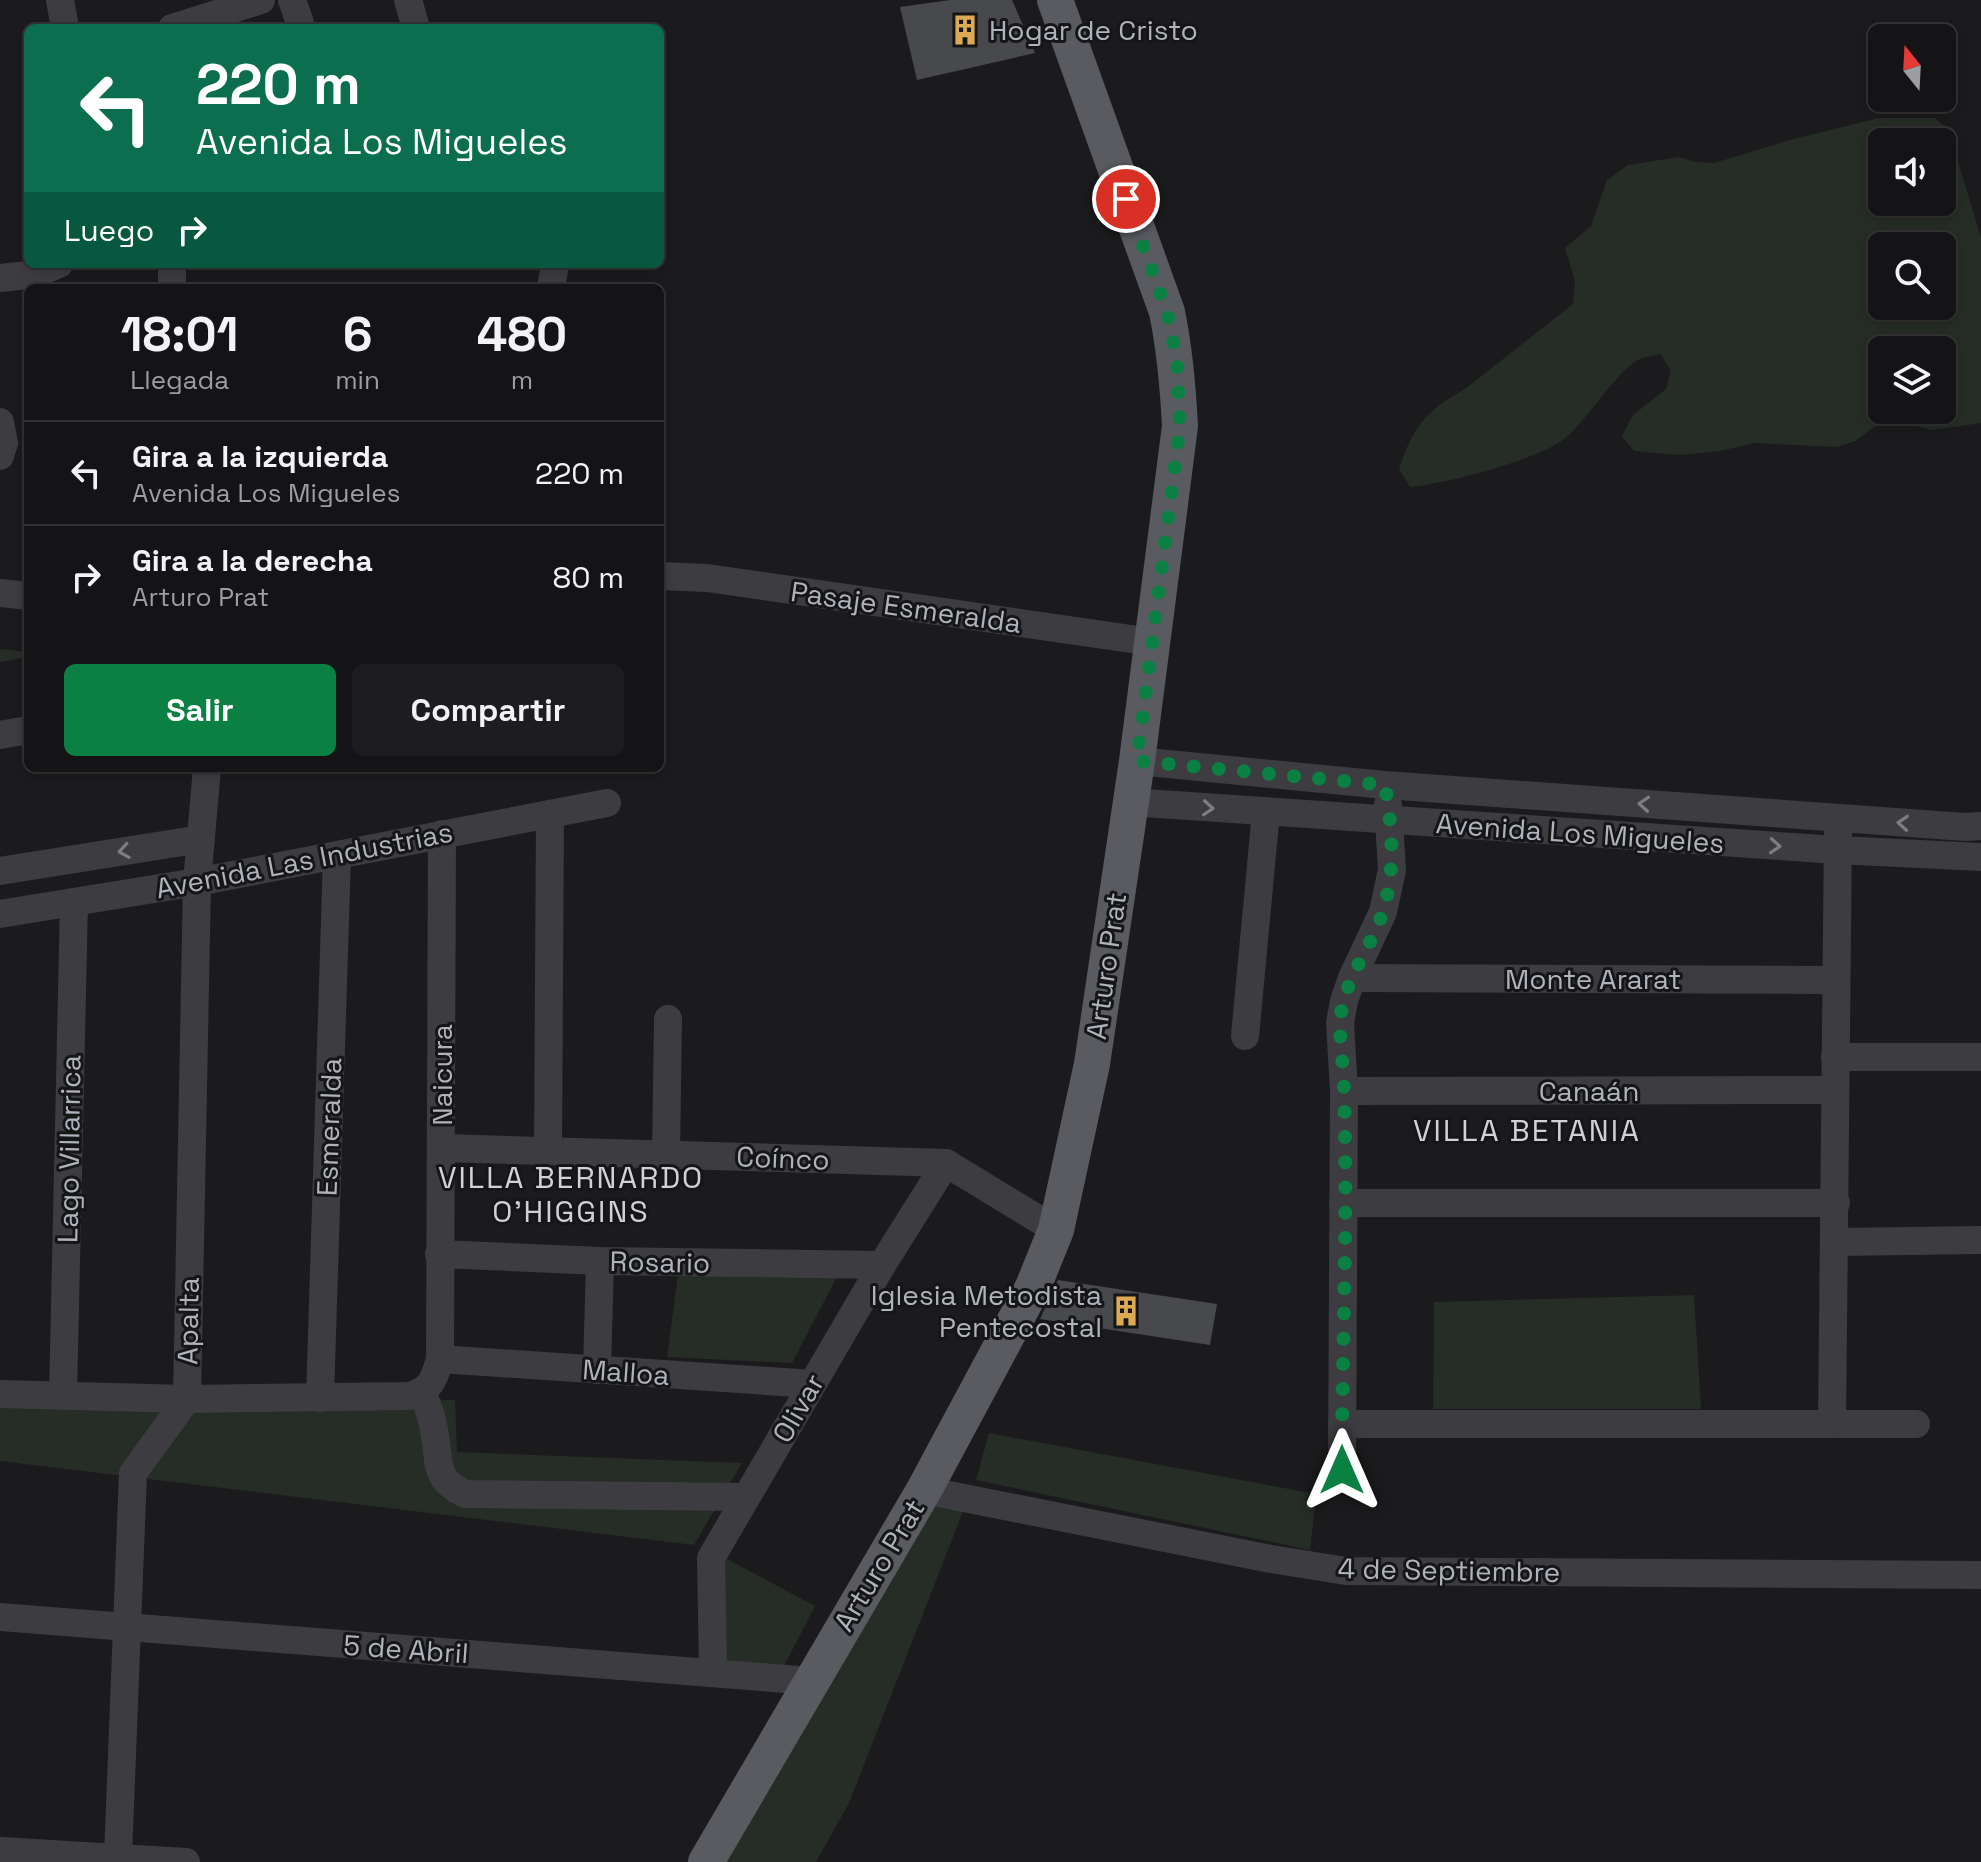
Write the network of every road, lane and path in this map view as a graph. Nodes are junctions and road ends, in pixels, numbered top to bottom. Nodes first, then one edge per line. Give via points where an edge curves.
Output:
1 (60, 0) edge
2 (261, 0) edge
3 (292, 0) edge
4 (408, 0) edge
5 (1055, 0) edge
6 (64, 24) edge
7 (185, 24) edge
8 (300, 24) edge
9 (415, 24) edge
10 (51, 268) edge
11 (0, 278) edge
12 (0, 422) edge
13 (0, 456) edge
14 (664, 576) edge
15 (0, 593) edge
16 (24, 596) edge
17 (1152, 642) junction
18 (24, 731) edge
19 (0, 735) edge
20 (1137, 761) junction
21 (207, 772) edge
22 (1385, 785) junction
23 (1130, 802) junction
24 (607, 803) dead end
25 (1266, 812) junction
26 (550, 814) junction
27 (1838, 818) junction
28 (1391, 821) junction
29 (1981, 826) edge
30 (442, 834) junction
31 (201, 839) junction
32 (1838, 850) junction
33 (337, 856) junction
34 (1981, 857) edge
35 (0, 871) edge
36 (197, 882) junction
37 (74, 902) junction
38 (0, 914) edge
39 (1352, 978) junction
40 (1835, 980) junction
41 (668, 1019) dead end
42 (1245, 1036) dead end
43 (1835, 1057) junction
44 (1981, 1057) edge
45 (1834, 1090) junction
46 (1344, 1091) junction
47 (443, 1148) junction
48 (548, 1151) junction
49 (666, 1154) junction
50 (946, 1163) junction
51 (1343, 1203) junction
52 (1836, 1203) junction
53 (1056, 1230) junction
54 (1981, 1240) edge
55 (1836, 1242) junction
56 (439, 1254) junction
57 (600, 1261) junction
58 (882, 1265) junction
59 (440, 1359) junction
60 (597, 1370) junction
61 (812, 1384) junction
62 (0, 1394) edge
63 (415, 1394) junction
64 (63, 1396) junction
65 (320, 1398) junction
66 (187, 1399) junction
67 (1342, 1424) junction
68 (1832, 1424) junction
69 (1916, 1424) dead end
70 (1342, 1470) dead end
71 (924, 1490) junction
72 (746, 1497) junction
73 (1981, 1575) edge
74 (0, 1617) edge
75 (127, 1627) junction
76 (713, 1672) junction
77 (811, 1681) junction
78 (0, 1851) edge
79 (118, 1857) junction
80 (186, 1862) edge
81 (706, 1862) edge

1 - 6 street
2 - 7 street
3 - 8 street
4 - 9 street
5 - 17 main road, Arturo Prat via 1167,312 1177,360 1180,426
10 - 11 street
12 - 13 street
14 - 17 street, Pasaje Esmeralda
15 - 16 street
17 - 20 main road, Arturo Prat
18 - 19 street
20 - 22 street, Avenida Los Migueles
20 - 23 main road, Arturo Prat
21 - 31 street, Apalta
27 -> 22 street, Avenida Los Migueles
22 - 28 street
23 -> 25 street, Avenida Los Migueles
23 - 53 main road, Arturo Prat via 1092,1064
24 - 26 street, Avenida Las Industrias
25 - 28 street, Avenida Los Migueles
25 - 42 street
26 - 30 street, Avenida Las Industrias
26 - 48 street
29 -> 27 street, Avenida Los Migueles
27 - 32 street
28 -> 32 street, Avenida Los Migueles
28 - 39 street via 1392,870 1383,912
30 - 33 street, Avenida Las Industrias
30 - 47 street, Naicura
31 -> 35 street, Avenida Las Industrias
31 - 36 street, Apalta
32 - 34 street, Avenida Los Migueles
32 - 40 street
33 - 36 street, Avenida Las Industrias
33 - 65 street, Esmeralda
36 - 37 street, Avenida Las Industrias
36 - 66 street, Apalta
37 - 38 street, Avenida Las Industrias
37 - 64 street, Lago Villarrica
39 - 40 street, Monte Ararat
39 - 46 street via 1340,1023
40 - 43 street
41 - 49 street
43 - 44 street
43 - 45 street
45 - 46 street, Canaán
45 - 52 street
46 - 51 street
47 - 48 street, Coínco
47 - 56 street, Naicura
48 - 49 street, Coínco
49 - 50 street, Coínco
50 - 53 street, Coínco
50 - 58 street, Olivar
51 - 52 street
51 - 67 street
52 - 55 street
53 - 71 main road, Arturo Prat via 1033,1287
54 - 55 street
55 - 68 street
56 - 57 street, Rosario
56 - 59 street, Naicura
57 - 58 street, Rosario
57 - 60 street
58 - 61 street, Olivar
59 - 60 street, Malloa
59 - 63 street, Naicura via 432,1384
60 - 61 street, Malloa
61 - 72 street, Olivar
62 - 64 street
63 - 65 street
63 - 72 street via 431,1411 438,1471 450,1487 465,1494
64 - 66 street
65 - 66 street
66 - 75 street, Apalta via 133,1473
67 - 68 street
67 - 70 street
68 - 69 street
71 - 73 street, 4 de Septiembre via 1346,1571
71 - 77 main road, Arturo Prat
72 - 76 street, Olivar via 711,1558
74 - 75 street, 5 de Abril
75 - 76 street, 5 de Abril
75 - 79 street, Apalta
76 - 77 street, 5 de Abril
77 - 81 main road, Arturo Prat
78 - 79 street
79 - 80 street

